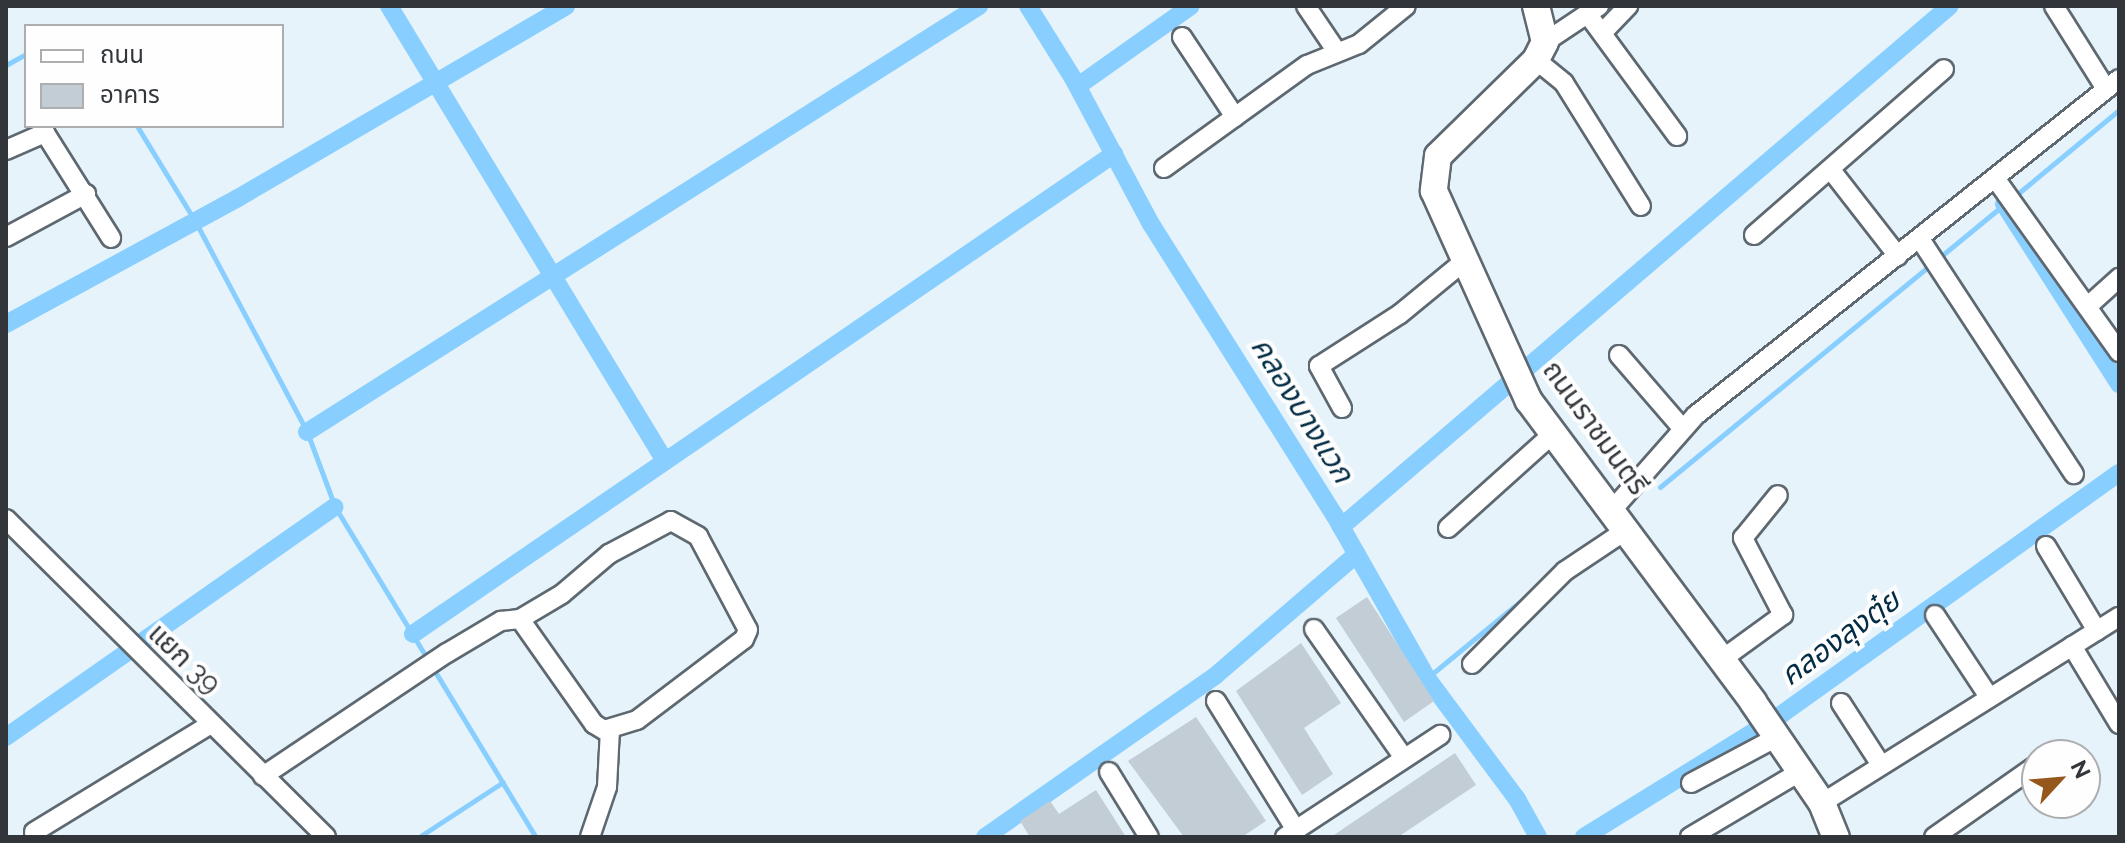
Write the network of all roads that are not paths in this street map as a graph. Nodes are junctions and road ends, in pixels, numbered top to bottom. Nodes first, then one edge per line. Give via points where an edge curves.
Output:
1 (1306, 6) edge
2 (1406, 6) edge
3 (1536, 6) edge
4 (1628, 6) edge
5 (2054, 6) edge
6 (1594, 11) edge
7 (1604, 31) junction
8 (1182, 37) dead end
9 (1540, 51) junction
10 (1337, 52) junction
11 (1944, 69) dead end
12 (2112, 84) edge
13 (1235, 117) junction
14 (43, 129) edge
15 (1677, 136) dead end
16 (6, 150) edge
17 (1164, 168) dead end
18 (1831, 170) junction
19 (1998, 182) junction
20 (86, 194) junction
21 (1641, 206) dead end
22 (1754, 235) dead end
23 (6, 237) edge
24 (111, 238) dead end
25 (1923, 243) junction
26 (1898, 256) junction
27 (1467, 259) junction
28 (2119, 278) edge
29 (2088, 306) junction
30 (2119, 352) edge
31 (1619, 355) dead end
32 (1342, 408) dead end
33 (1682, 428) junction
34 (1554, 433) junction
35 (2074, 474) dead end
36 (1778, 495) dead end
37 (6, 519) edge
38 (1621, 519) junction
39 (1448, 528) dead end
40 (2046, 546) dead end
41 (1935, 615) dead end
42 (2119, 617) edge
43 (520, 619) junction
44 (1314, 629) dead end
45 (2097, 631) junction
46 (2072, 646) junction
47 (1721, 660) junction
48 (1472, 664) dead end
49 (1989, 697) junction
50 (1216, 701) dead end
51 (1841, 703) dead end
52 (211, 724) junction
53 (2119, 724) edge
54 (610, 729) junction
55 (1775, 734) junction
56 (1440, 735) dead end
57 (1404, 758) junction
58 (1881, 765) junction
59 (1801, 771) junction
60 (1109, 772) dead end
61 (263, 776) junction
62 (2021, 776) edge
63 (1691, 783) dead end
64 (1822, 803) junction
65 (34, 832) dead end
66 (1291, 833) edge
67 (326, 837) edge
68 (590, 837) edge
69 (1149, 837) edge
70 (1690, 837) edge
71 (1836, 837) edge
72 (1934, 837) edge

1 - 10 street
2 - 10 street via 1359,44
3 - 9 street
4 - 7 street
5 - 12 street
6 - 7 street
6 - 9 street
7 - 15 street
8 - 13 street
9 - 21 street
9 - 27 street, ถนนราชมนตรี via 1438,156 1434,191
10 - 13 street via 1307,65
11 - 18 street
12 - 19 street
13 - 17 street
14 - 16 street
14 - 20 street
18 - 22 street
18 - 26 street
19 - 25 street
19 - 29 street
20 - 23 street
20 - 24 street
25 - 26 street
25 - 35 street
26 - 33 street
27 - 32 street via 1400,314 1319,366
27 - 34 street, ถนนราชมนตรี via 1520,384
28 - 29 street
29 - 30 street
31 - 33 street
33 - 38 street
34 - 38 street, ถนนราชมนตรี
34 - 39 street
36 - 47 street via 1743,538 1783,615
37 - 52 street, แยก 39
38 - 47 street, ถนนราชมนตรี
38 - 48 street
40 - 45 street
41 - 49 street
42 - 45 street
43 - 54 street via 594,724
43 - 54 street via 655,527 678,522 698,536 740,611 748,630 744,639 637,720
43 - 61 street via 501,621 447,653
44 - 57 street
45 - 46 street
46 - 49 street
46 - 53 street
47 - 55 street, ถนนราชมนตรี
49 - 58 street
50 - 66 street
51 - 58 street
52 - 61 street, แยก 39
52 - 65 street
54 - 68 street via 607,787
55 - 59 street, ถนนราชมนตรี
55 - 63 street
56 - 57 street
57 - 66 street
58 - 64 street
59 - 64 street, ถนนราชมนตรี
59 - 70 street
60 - 69 street
61 - 67 street, แยก 39
62 - 72 street
64 - 71 street, ถนนราชมนตรี

